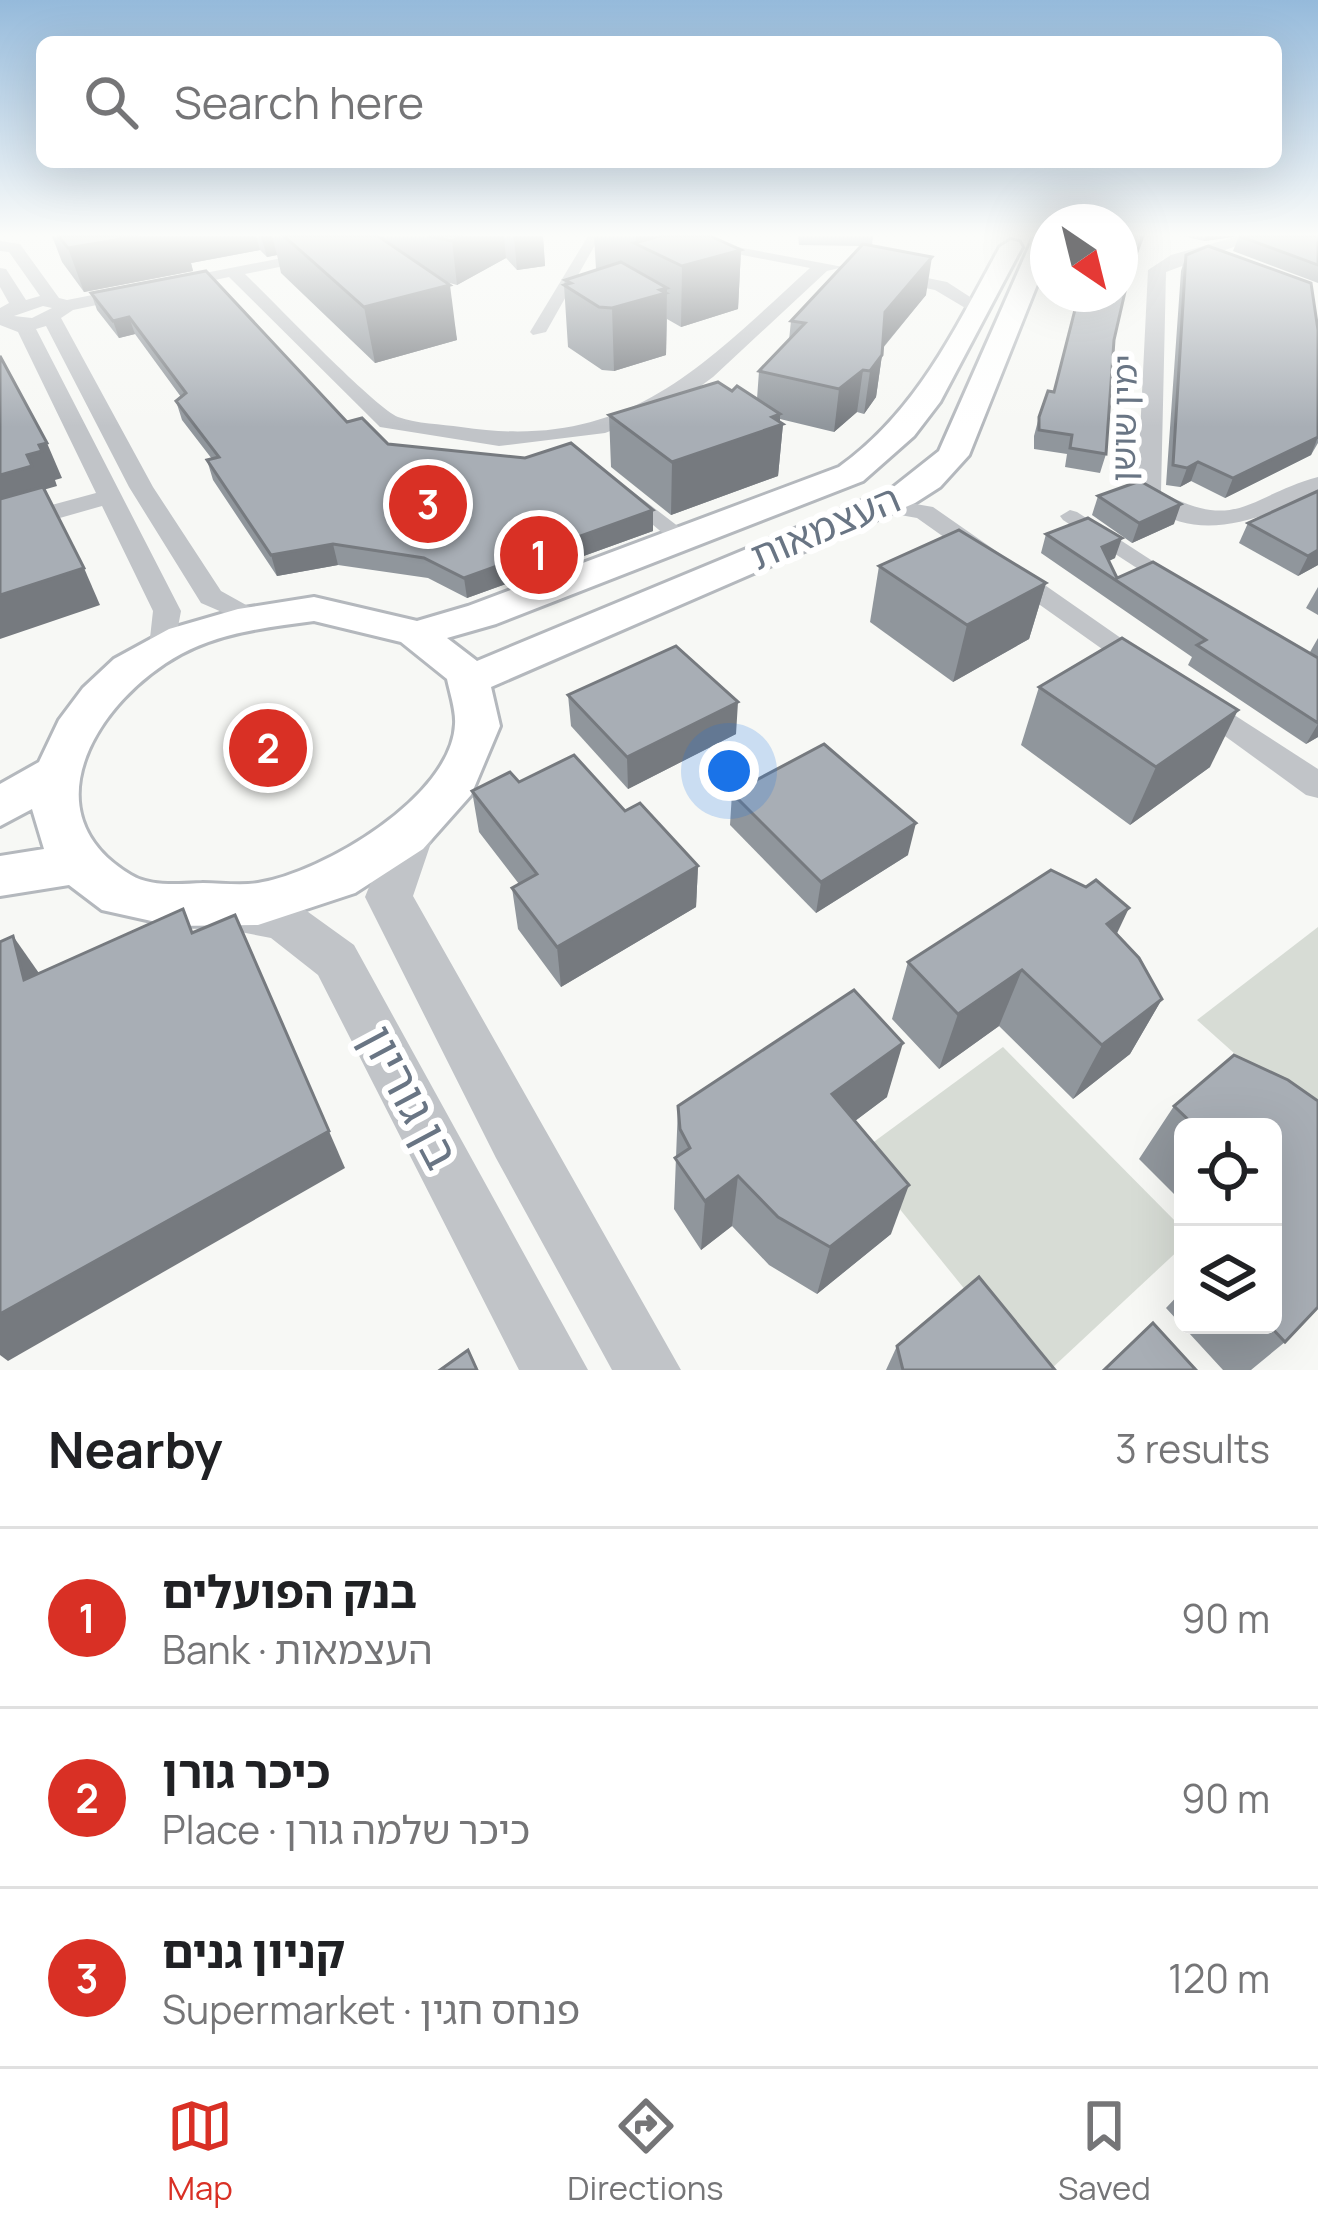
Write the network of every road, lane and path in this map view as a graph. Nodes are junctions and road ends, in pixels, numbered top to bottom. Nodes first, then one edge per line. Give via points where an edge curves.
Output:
1 (50, 300) edge
2 (99, 300) edge
3 (262, 300) edge
4 (557, 300) edge
5 (794, 300) edge
6 (968, 300) edge
7 (982, 300) edge
8 (1018, 300) edge
9 (1156, 300) edge
10 (978, 308) junction
11 (56, 309) junction
12 (9, 318) edge
13 (538, 332) dead end
14 (562, 439) dead end
15 (580, 454) edge
16 (1318, 484) edge
17 (617, 485) edge
18 (920, 485) junction
19 (108, 497) junction
20 (881, 505) junction
21 (1070, 515) dead end
22 (0, 527) edge
23 (948, 527) junction
24 (672, 531) dead end
25 (1201, 599) edge
26 (252, 616) junction
27 (422, 632) junction
28 (163, 647) junction
29 (470, 680) junction
30 (44, 777) junction
31 (1318, 786) edge
32 (0, 808) edge
33 (410, 836) junction
34 (69, 865) junction
35 (0, 876) edge
36 (198, 909) junction
37 (555, 1370) edge
38 (648, 1370) edge

1 - 11 street
2 - 11 street
3 - 5 street via 388,422 499,440 605,426 663,404
4 - 13 street
6 - 10 street
7 - 10 main road, העצמאות
8 - 18 main road, העצמאות via 952,454
9 - 16 street, ימין שושן via 1149,495 1178,513 1231,522
10 - 27 main road, העצמאות via 902,436 851,475
11 - 12 street
11 - 26 street via 141,488 212,598
12 - 19 street via 26,328
14 - 15 street
17 - 24 street
18 - 20 main road, העצמאות
18 - 23 street
19 - 22 street
19 - 28 street via 167,610
20 - 23 street via 924,512
20 - 29 main road, העצמאות
21 - 25 street
23 - 31 street
26 - 27 main road via 314,609 373,615
26 - 28 main road
27 - 29 main road
28 - 30 main road via 109,682 67,727
29 - 33 main road via 478,715 472,755 449,796
30 - 32 main road
30 - 34 main road via 45,823
33 - 36 main road via 348,874 274,901
33 - 38 street, בן גוריון via 389,897
34 - 35 main road
34 - 36 main road via 123,897
36 - 37 street, בן גוריון via 273,916 308,932 337,960

